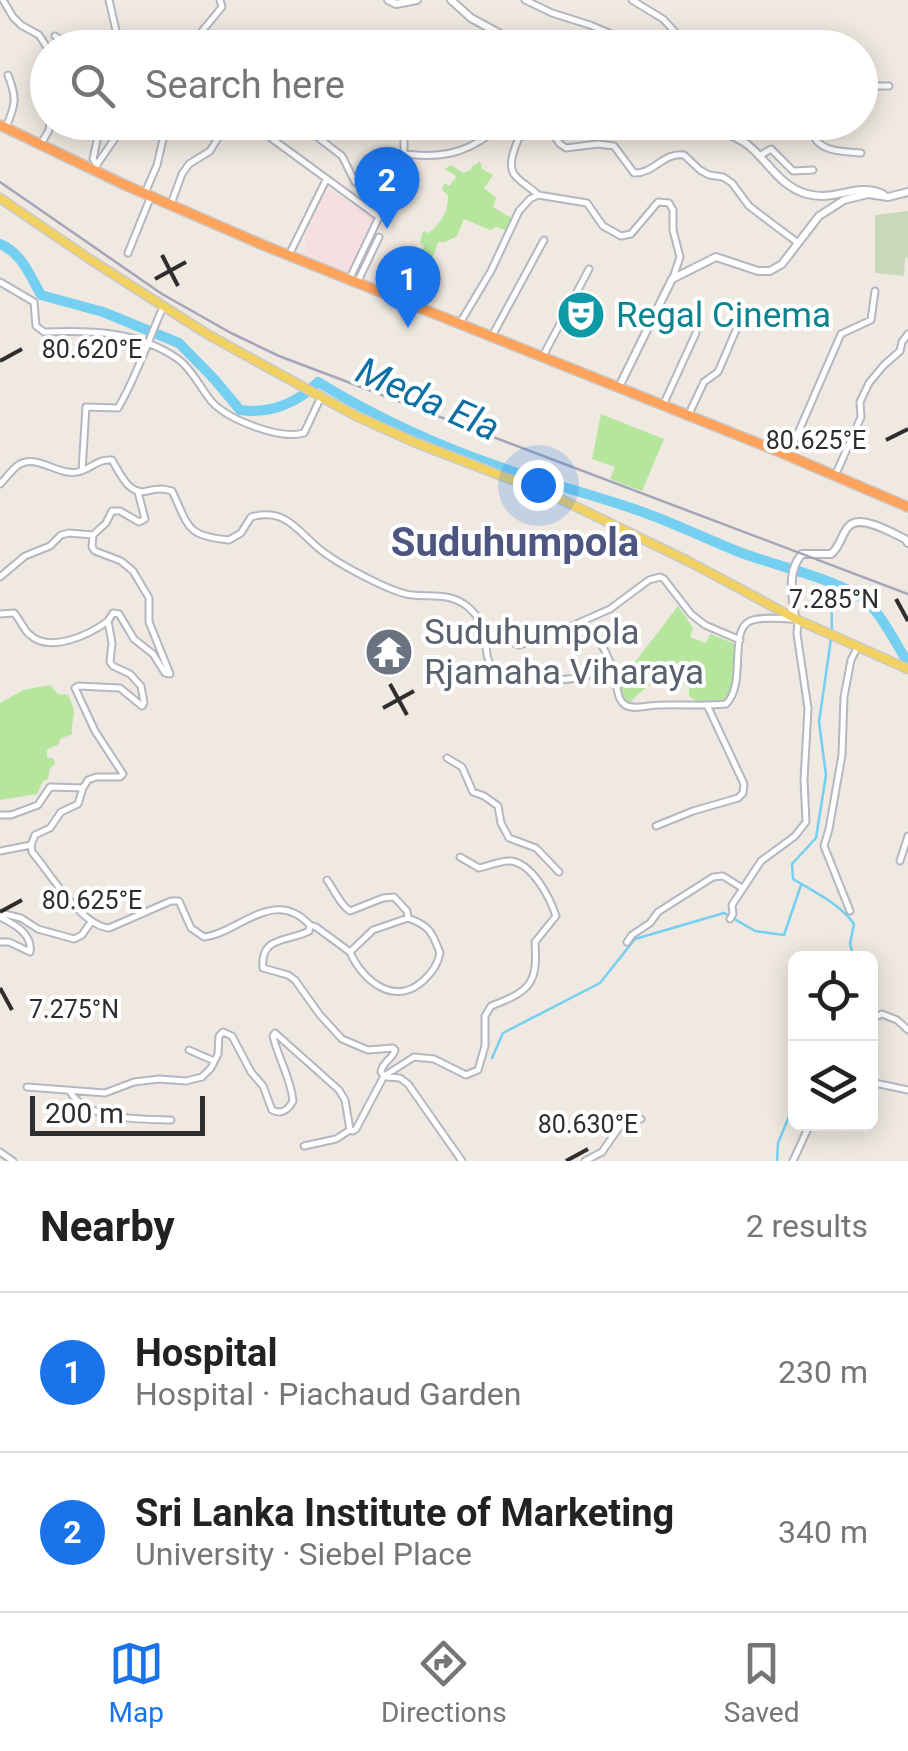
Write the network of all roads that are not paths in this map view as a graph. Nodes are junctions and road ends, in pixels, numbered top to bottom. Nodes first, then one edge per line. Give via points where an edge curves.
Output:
1 (4, 0) edge
2 (110, 0) edge
3 (220, 0) edge
4 (388, 0) edge
5 (417, 0) edge
6 (451, 0) edge
7 (525, 0) edge
8 (632, 0) edge
9 (31, 30) edge
10 (116, 30) edge
11 (203, 30) edge
12 (492, 30) edge
13 (604, 30) edge
14 (673, 30) edge
15 (8, 74) dead end
16 (878, 86) edge
17 (889, 86) dead end
18 (3, 126) edge
19 (30, 139) edge
20 (32, 140) edge
21 (43, 140) edge
22 (98, 140) edge
23 (114, 140) edge
24 (163, 140) edge
25 (216, 140) edge
26 (273, 140) edge
27 (321, 140) edge
28 (404, 140) edge
29 (483, 140) edge
30 (519, 140) edge
31 (557, 140) edge
32 (740, 140) edge
33 (816, 140) edge
34 (40, 144) junction
35 (861, 152) dead end
36 (404, 154) junction
37 (760, 156) junction
38 (95, 167) junction
39 (813, 170) dead end
40 (326, 180) junction
41 (908, 192) edge
42 (148, 195) junction
43 (538, 195) junction
44 (888, 196) junction
45 (0, 198) edge
46 (384, 200) junction
47 (171, 204) junction
48 (379, 218) junction
49 (379, 237) dead end
50 (544, 240) dead end
51 (798, 242) junction
52 (128, 253) dead end
53 (288, 256) junction
54 (589, 269) dead end
55 (672, 279) junction
56 (0, 282) edge
57 (353, 282) junction
58 (875, 292) dead end
59 (163, 307) junction
60 (460, 323) junction
61 (736, 330) dead end
62 (696, 333) dead end
63 (908, 334) edge
64 (492, 336) junction
65 (148, 340) junction
66 (543, 356) junction
67 (620, 387) junction
68 (319, 396) junction
69 (663, 405) junction
70 (688, 416) junction
71 (788, 456) junction
72 (82, 471) junction
73 (836, 476) junction
74 (0, 484) edge
75 (138, 492) junction
76 (908, 507) edge
77 (93, 535) junction
78 (908, 543) edge
79 (0, 577) edge
80 (0, 614) edge
81 (796, 619) junction
82 (108, 621) junction
83 (488, 630) junction
84 (560, 632) junction
85 (740, 640) junction
86 (856, 647) junction
87 (612, 663) junction
88 (908, 669) edge
89 (707, 705) junction
90 (447, 758) dead end
91 (84, 788) junction
92 (0, 815) edge
93 (656, 826) dead end
94 (908, 836) edge
95 (31, 846) junction
96 (0, 850) edge
97 (460, 857) dead end
98 (900, 862) dead end
99 (559, 872) dead end
100 (327, 880) dead end
101 (743, 888) junction
102 (850, 910) dead end
103 (0, 915) edge
104 (731, 917) dead end
105 (408, 918) junction
106 (92, 922) junction
107 (310, 925) junction
108 (0, 942) edge
109 (627, 942) dead end
110 (350, 952) junction
111 (878, 1016) edge
112 (908, 1030) edge
113 (189, 1050) dead end
114 (214, 1061) junction
115 (384, 1076) junction
116 (878, 1084) edge
117 (28, 1087) dead end
118 (908, 1090) edge
119 (70, 1092) junction
120 (641, 1119) dead end
121 (171, 1120) dead end
122 (350, 1130) junction
123 (807, 1131) edge
124 (304, 1146) dead end
125 (0, 1152) edge
126 (13, 1161) edge
127 (462, 1161) edge
128 (584, 1161) edge
129 (792, 1161) edge

1 - 9 street
2 - 10 street
3 - 11 street via 222,7
4 - 5 street
6 - 12 street
7 - 13 street
8 - 14 street
15 - 18 street via 16,94
16 - 17 street
18 - 19 highway
20 - 34 highway
21 - 34 street
22 - 38 street
23 - 38 street
24 - 42 street
25 - 47 street via 182,174
26 - 40 street
27 - 46 street via 346,160 355,182
28 - 36 street
29 - 36 street via 459,152
30 - 43 street via 514,176
31 - 51 street via 566,148 614,146 642,174 670,155 684,155 732,183 748,206
32 - 37 street
33 - 35 street via 825,148
34 - 38 highway
36 - 46 street
37 - 39 street via 772,149 793,172
37 - 44 street via 788,186 806,194 871,189
38 - 42 highway
40 - 48 street
40 - 53 street
41 - 44 street
42 - 47 highway
42 - 52 street
43 - 55 street via 587,203 603,226 621,236 631,234 658,202 669,204 680,257
43 - 60 street via 519,211
44 - 51 street via 844,200 819,216
45 - 59 main road
46 - 48 street
47 - 53 highway
48 - 57 street
49 - 57 street
50 - 64 street
51 - 55 street via 770,271 716,257
53 - 57 highway
54 - 66 street
55 - 67 street
56 - 65 street via 34,302 36,326 44,332
57 - 60 highway
58 - 71 street via 870,320 841,334
59 - 65 street
59 - 68 main road
60 - 64 highway
61 - 70 street
62 - 69 street
63 - 73 street via 869,383
64 - 66 highway
65 - 68 street via 181,361 215,405 266,430 304,433
65 - 72 street via 118,408 86,408
66 - 67 highway
67 - 69 highway
68 - 81 main road via 556,497
69 - 70 highway
70 - 71 highway
71 - 73 highway
72 - 74 street via 26,461
72 - 75 street via 112,460
73 - 76 highway
75 - 77 street via 145,519 112,511
75 - 83 street via 172,491 190,529 229,540 251,517 281,517 326,556 411,596 446,596 466,605
77 - 79 street via 61,535
77 - 82 street via 95,551 133,572 149,598 148,622 170,674 116,612
78 - 81 street via 858,522 848,526 831,554 802,554 791,573
80 - 82 street via 14,614 39,640 66,642
81 - 85 street via 749,621
81 - 86 main road
81 - 101 street via 808,708 806,822 760,861
82 - 91 street via 110,662 141,686 144,703 120,688 75,688 123,774 96,777
83 - 84 street via 519,645
83 - 87 street via 488,660 504,675 580,678
84 - 85 street via 660,577 704,625
84 - 87 street via 597,640
85 - 89 street via 737,688 726,704
86 - 88 main road
86 - 102 street via 824,846
87 - 89 street via 626,706
89 - 93 street via 743,794
90 - 99 street via 462,767 473,792 498,806 508,838 536,848
91 - 92 street via 50,787 38,805
91 - 95 street via 78,804 60,812
94 - 98 street
95 - 96 street
95 - 106 street
97 - 115 street via 479,868 510,861 525,867 556,916 536,942 532,983 486,1016 478,1070 466,1074 414,1057
100 - 105 street via 350,911 394,896
101 - 104 street
101 - 109 street via 723,876 713,878 658,912
103 - 106 street via 74,939
103 - 108 street via 32,945 30,952
105 - 110 street via 373,930
105 - 110 street via 423,923 440,953 435,968 412,990 384,988
106 - 107 street via 109,928 179,901 191,928 204,937 265,911 285,910
107 - 110 street
107 - 115 street via 304,935 275,941 262,964 295,980 342,1039 368,1050 393,1048
111 - 112 street
113 - 114 street
114 - 119 street via 202,1076 186,1081
114 - 122 street via 219,1036 228,1032 272,1110 284,1112 293,1101 273,1036 279,1035 339,1090
115 - 122 street via 356,1130
115 - 127 street via 408,1084
116 - 118 street
117 - 119 street
119 - 121 street via 79,1103 112,1115
120 - 128 street via 620,1126 602,1152
122 - 124 street
123 - 129 street
125 - 126 street

